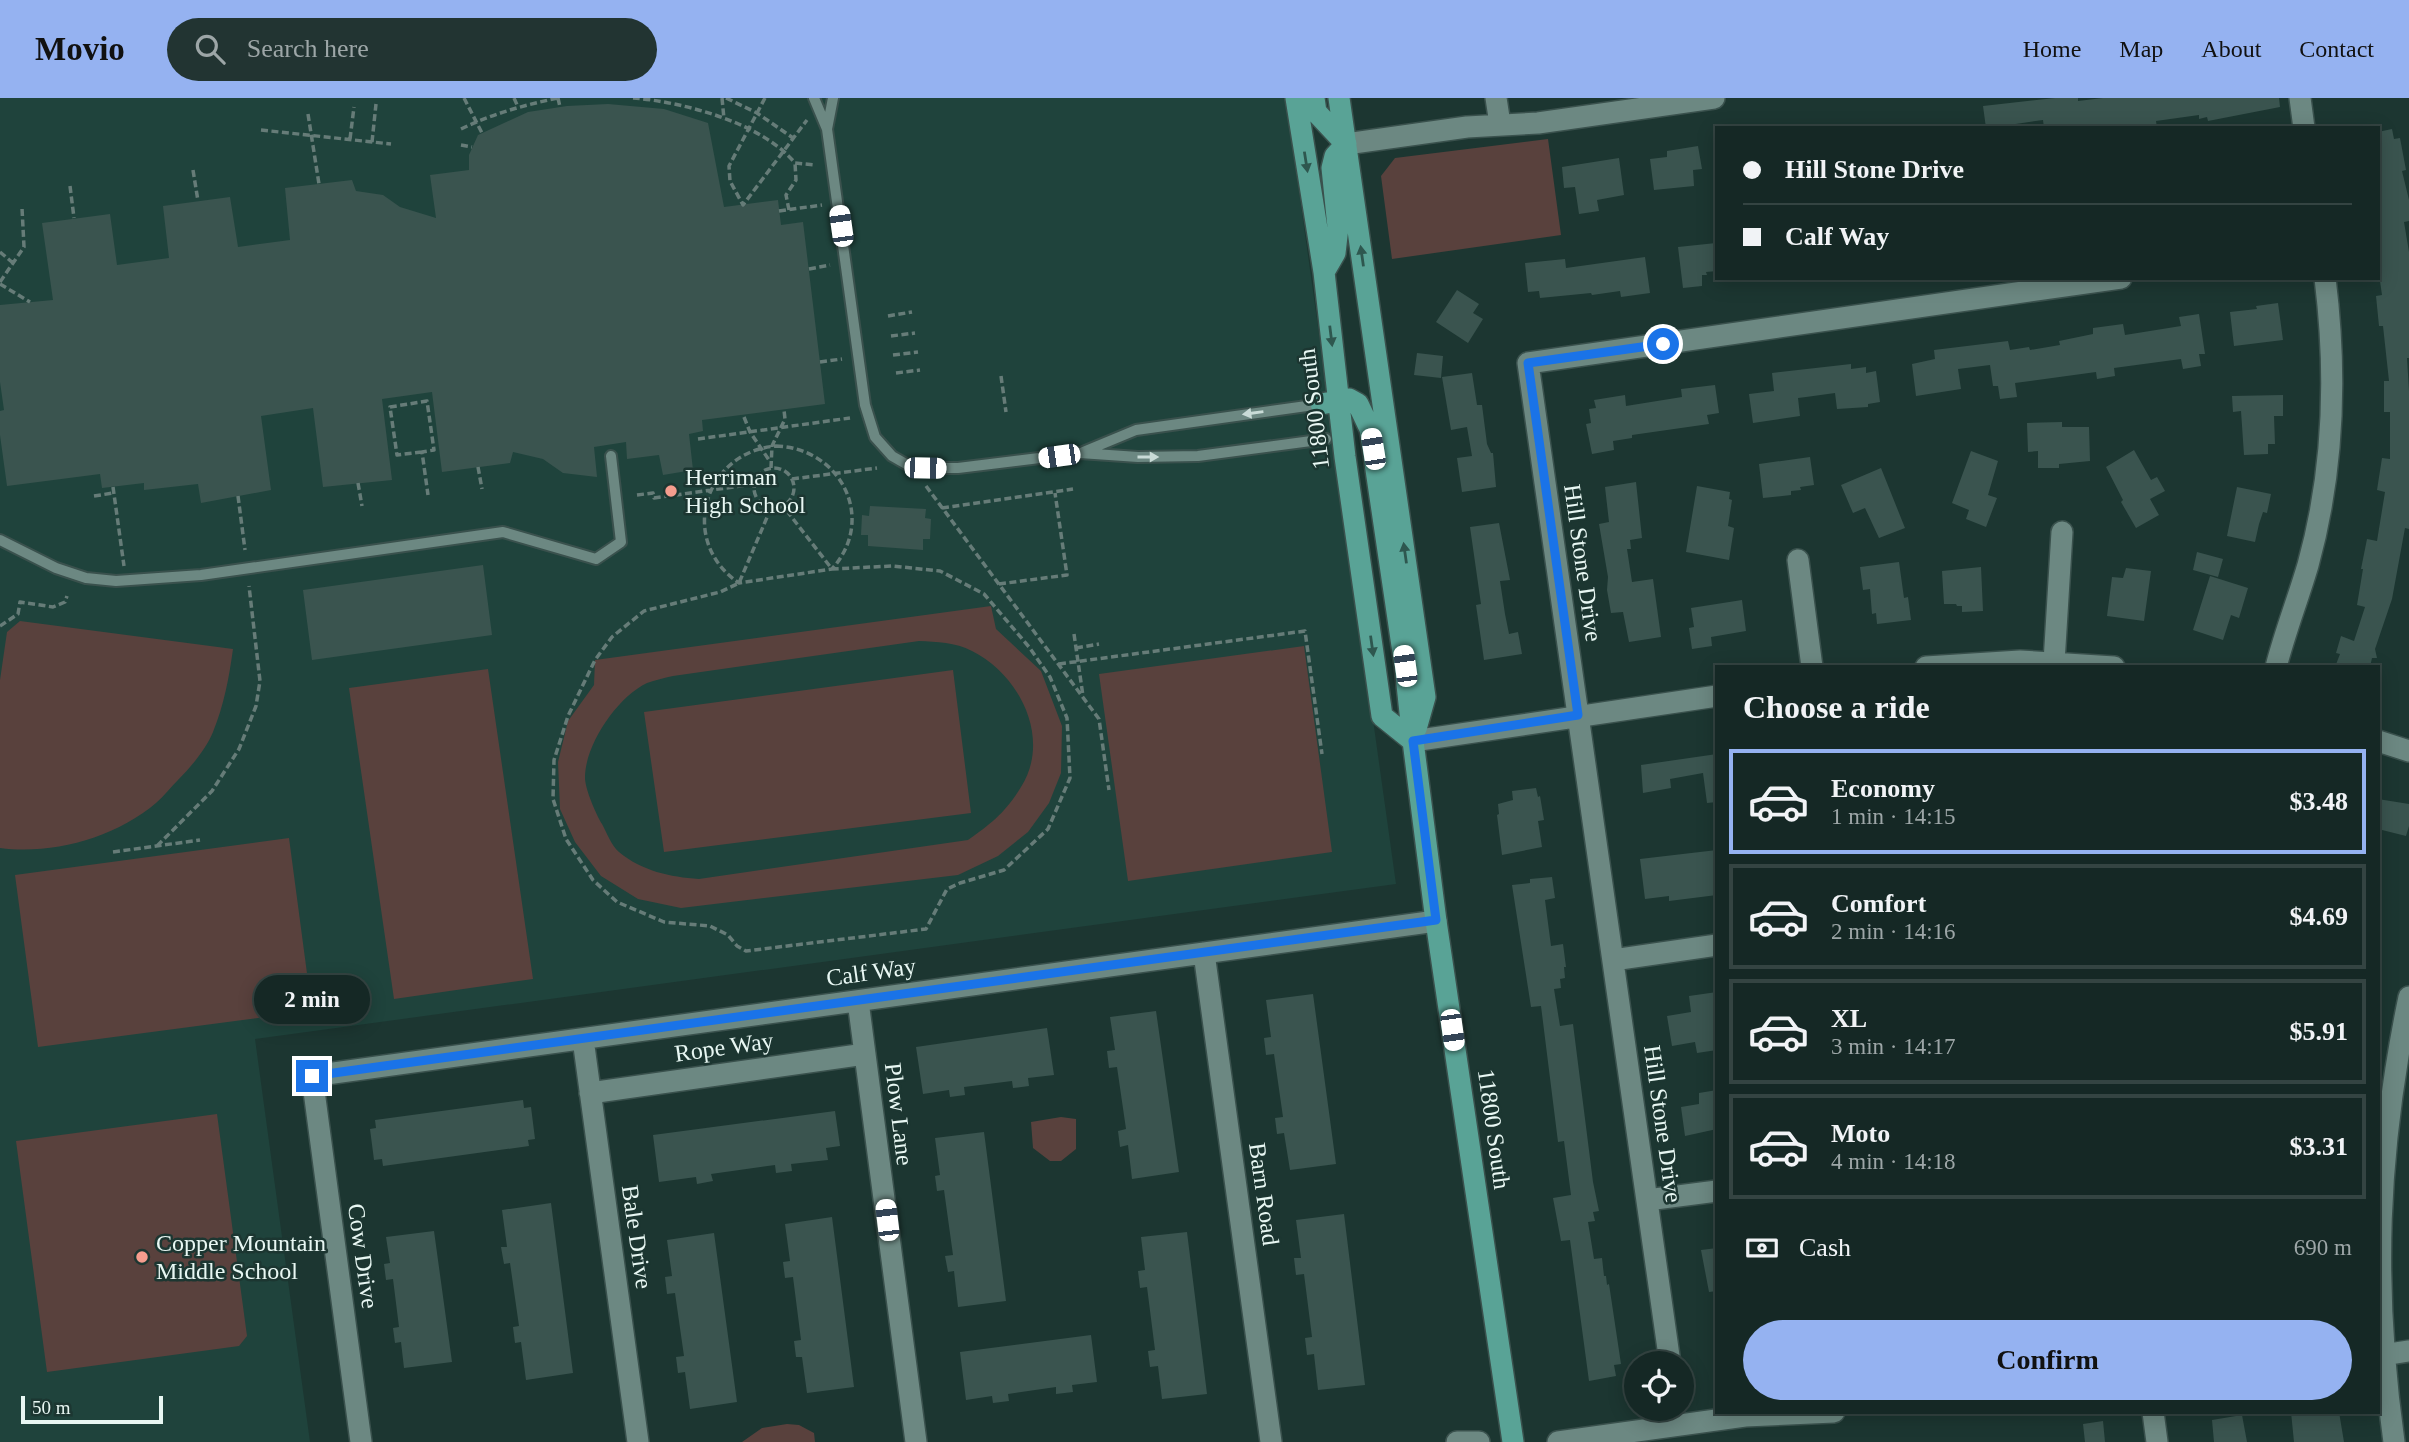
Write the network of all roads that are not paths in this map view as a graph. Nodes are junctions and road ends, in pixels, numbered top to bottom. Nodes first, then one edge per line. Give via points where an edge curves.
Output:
1 (814, 98) edge
2 (833, 98) edge
3 (1296, 98) edge
4 (1314, 98) edge
5 (1339, 98) edge
6 (1496, 98) edge
7 (1714, 98) edge
8 (2300, 98) edge
9 (1500, 124) junction
10 (2304, 126) edge
11 (827, 129) junction
12 (1346, 144) junction
13 (1324, 272) junction
14 (2107, 280) edge
15 (2325, 280) edge
16 (1330, 402) junction
17 (1326, 439) joint
18 (1080, 453) junction
19 (611, 456) dead end
20 (1345, 457) junction
21 (2062, 532) dead end
22 (0, 540) edge
23 (1798, 560) dead end
24 (2054, 662) junction
25 (1812, 665) edge
26 (1948, 665) edge
27 (2090, 665) edge
28 (2277, 665) edge
29 (1715, 696) edge
30 (1578, 715) junction
31 (1413, 741) junction
32 (2380, 742) edge
33 (2409, 751) edge
34 (1436, 920) junction
35 (1715, 945) edge
36 (1204, 953) junction
37 (1613, 960) junction
38 (2409, 997) edge
39 (858, 1001) junction
40 (583, 1038) junction
41 (865, 1054) junction
42 (312, 1076) joint
43 (590, 1093) junction
44 (1715, 1191) edge
45 (1647, 1200) junction
46 (2380, 1234) edge
47 (2380, 1288) edge
48 (1668, 1351) edge
49 (2409, 1351) edge
50 (2383, 1355) junction
51 (1764, 1414) edge
52 (2152, 1414) edge
53 (1679, 1425) edge
54 (361, 1442) edge
55 (638, 1442) edge
56 (916, 1442) edge
57 (1271, 1442) edge
58 (1457, 1442) edge
59 (1479, 1442) edge
60 (1513, 1442) edge
61 (1558, 1442) edge
62 (2157, 1442) edge
63 (2394, 1442) edge

1 - 11 lane
2 - 11 lane
3 -> 13 main road, 11800 South
4 - 12 main road via 1316,112
5 - 12 main road, 11800 South
6 - 9 street
7 - 9 street via 1538,123
8 - 10 street
9 - 12 street
11 - 18 lane via 865,405 875,437 892,456 925,468
12 - 13 main road via 1332,168 1338,228 1335,253
31 -> 12 main road, 11800 South via 1425,697
13 -> 16 main road, 11800 South
14 - 30 street, Hill Stone Drive via 1528,363
15 - 28 street via 2333,385 2325,486 2308,564
16 -> 18 lane via 1136,430
16 - 20 main road, 11800 South
16 - 31 main road via 1349,399 1359,404 1370,429
18 -> 17 lane via 1198,456
17 - 20 main road via 1338,445
19 - 22 lane via 621,542 596,559 503,532 201,575 117,581 86,578 56,568
20 -> 31 main road, 11800 South via 1382,716
21 - 24 street
23 - 25 street
24 - 26 street
24 - 27 street
29 - 30 street
30 - 31 street
30 - 37 street, Hill Stone Drive
31 - 34 main road, 11800 South
32 - 33 street
34 - 36 street, Calf Way
34 - 60 main road, 11800 South
35 - 37 street
36 - 39 street, Calf Way
36 - 57 street, Barn Road
37 - 45 street, Hill Stone Drive
38 - 46 street via 2393,1082
39 - 40 street, Calf Way
39 - 41 street, Plow Lane
40 - 42 street, Calf Way
40 - 43 street, Bale Drive
41 - 43 street, Rope Way
41 - 56 street, Plow Lane
42 - 54 street, Cow Drive
43 - 55 street, Bale Drive
44 - 45 street
45 - 48 street, Hill Stone Drive
47 - 50 street
49 - 50 street
50 - 63 street
51 - 53 street
52 - 62 street
53 - 61 street
58 - 59 street

